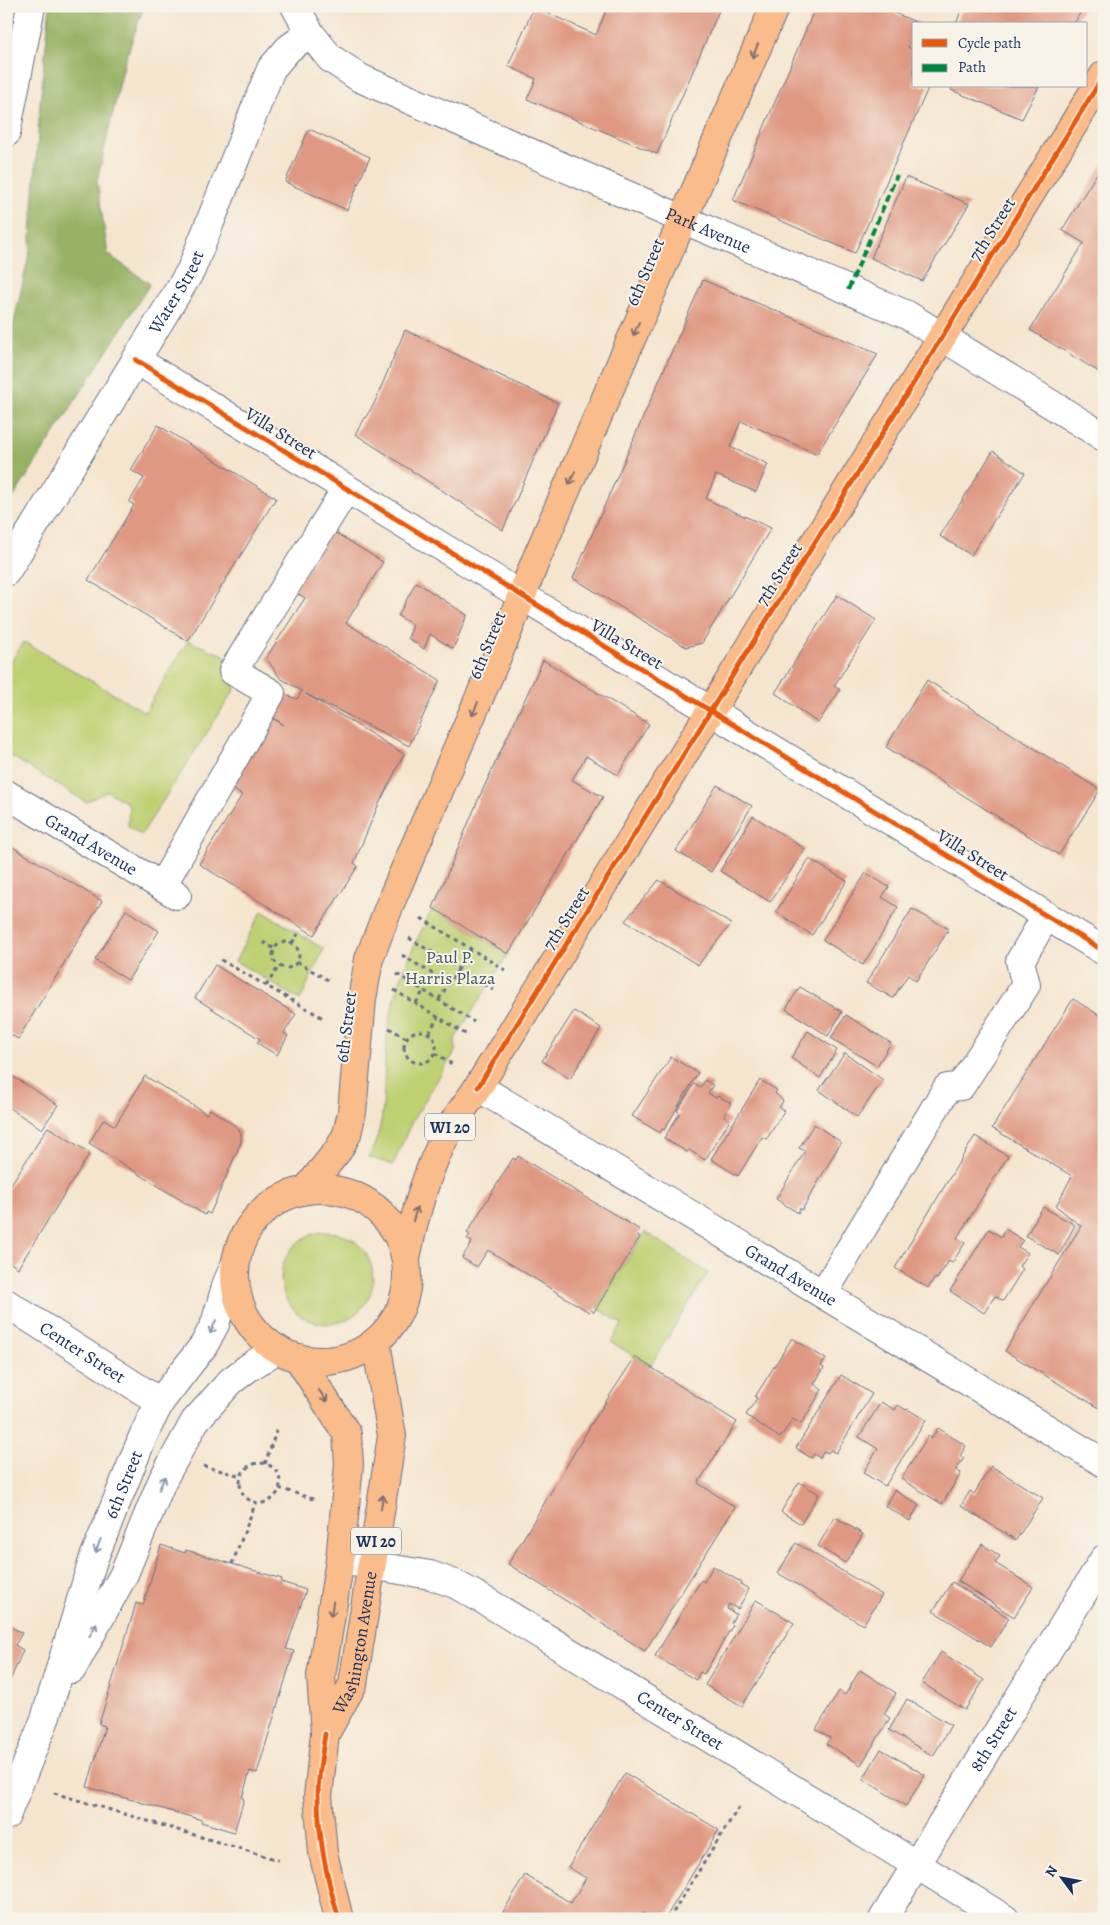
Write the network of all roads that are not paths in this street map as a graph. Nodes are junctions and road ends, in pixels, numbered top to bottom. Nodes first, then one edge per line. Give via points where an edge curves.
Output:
1 (31, 6) edge
2 (295, 6) edge
3 (775, 6) edge
4 (310, 33) junction
5 (1104, 75) edge
6 (6, 133) edge
7 (682, 220) junction
8 (942, 336) junction
9 (136, 360) junction
10 (1104, 437) edge
11 (346, 490) junction
12 (6, 572) edge
13 (521, 596) junction
14 (711, 710) junction
15 (6, 794) edge
16 (1046, 916) junction
17 (1104, 951) edge
18 (478, 1087) junction
19 (306, 1190) junction
20 (406, 1258) junction
21 (235, 1265) junction
22 (823, 1294) junction
23 (6, 1303) edge
24 (376, 1342) junction
25 (288, 1354) junction
26 (160, 1402) junction
27 (1104, 1463) edge
28 (1104, 1559) edge
29 (340, 1560) junction
30 (372, 1565) junction
31 (45, 1719) junction
32 (325, 1734) junction
33 (7, 1813) edge
34 (917, 1865) junction
35 (339, 1919) edge
36 (883, 1919) edge
37 (1005, 1919) edge

1 - 6 street
2 - 4 street
3 -> 7 main road, 6th Street
4 - 7 street, Park Avenue via 330,58 360,78
4 - 9 street, Water Street via 288,48 271,69 191,270
5 - 8 main road, 7th Street / WI 20
7 - 8 street, Park Avenue via 908,315
7 -> 13 main road, 6th Street
8 - 10 street, Park Avenue
8 - 14 main road, 7th Street / WI 20
9 - 11 street, Villa Street
9 - 12 street, Water Street
11 - 13 street, Villa Street
11 - 15 street, Grand Avenue via 234,671 271,693 169,890
13 - 14 street, Villa Street
13 -> 19 main road, 6th Street via 369,958 347,1134
14 - 16 street, Villa Street
14 - 18 main road, 7th Street / WI 20
16 - 17 street, Villa Street
16 - 22 street via 1020,961 1026,985 961,1086 948,1088
20 -> 18 main road, 7th Street / WI 20 via 414,1218 436,1155
18 - 22 street, Grand Avenue
19 - 20 main road via 344,1191 376,1208 390,1221 399,1236
19 - 21 main road, WI 20 via 272,1204 259,1216 248,1230
20 - 24 main road, WI 20 via 407,1288 399,1312
21 - 25 main road, WI 20 via 238,1298 252,1327 263,1339
21 -> 26 street, 6th Street via 226,1283 215,1324 204,1345
22 - 27 street, Grand Avenue
23 - 26 street, Center Street
24 - 25 main road via 338,1360 318,1362
30 -> 24 main road, Washington Avenue / WI 20 via 392,1436
25 -> 29 main road, Washington Avenue / WI 20 via 347,1434 349,1464
31 -> 25 street, 6th Street via 124,1574 162,1481 195,1421 231,1381
26 -> 31 street, 6th Street via 93,1560
28 - 34 street, 8th Street
29 - 30 street, Center Street
29 -> 32 main road, Washington Avenue / WI 20 via 321,1676
30 - 32 main road, Washington Avenue / WI 20 via 353,1684
30 - 34 street, Center Street via 430,1575 455,1584
31 - 33 street, 6th Street
32 - 35 main road, Washington Avenue / WI 20 via 318,1796 320,1825
34 - 36 street, 8th Street
34 - 37 street, Center Street

